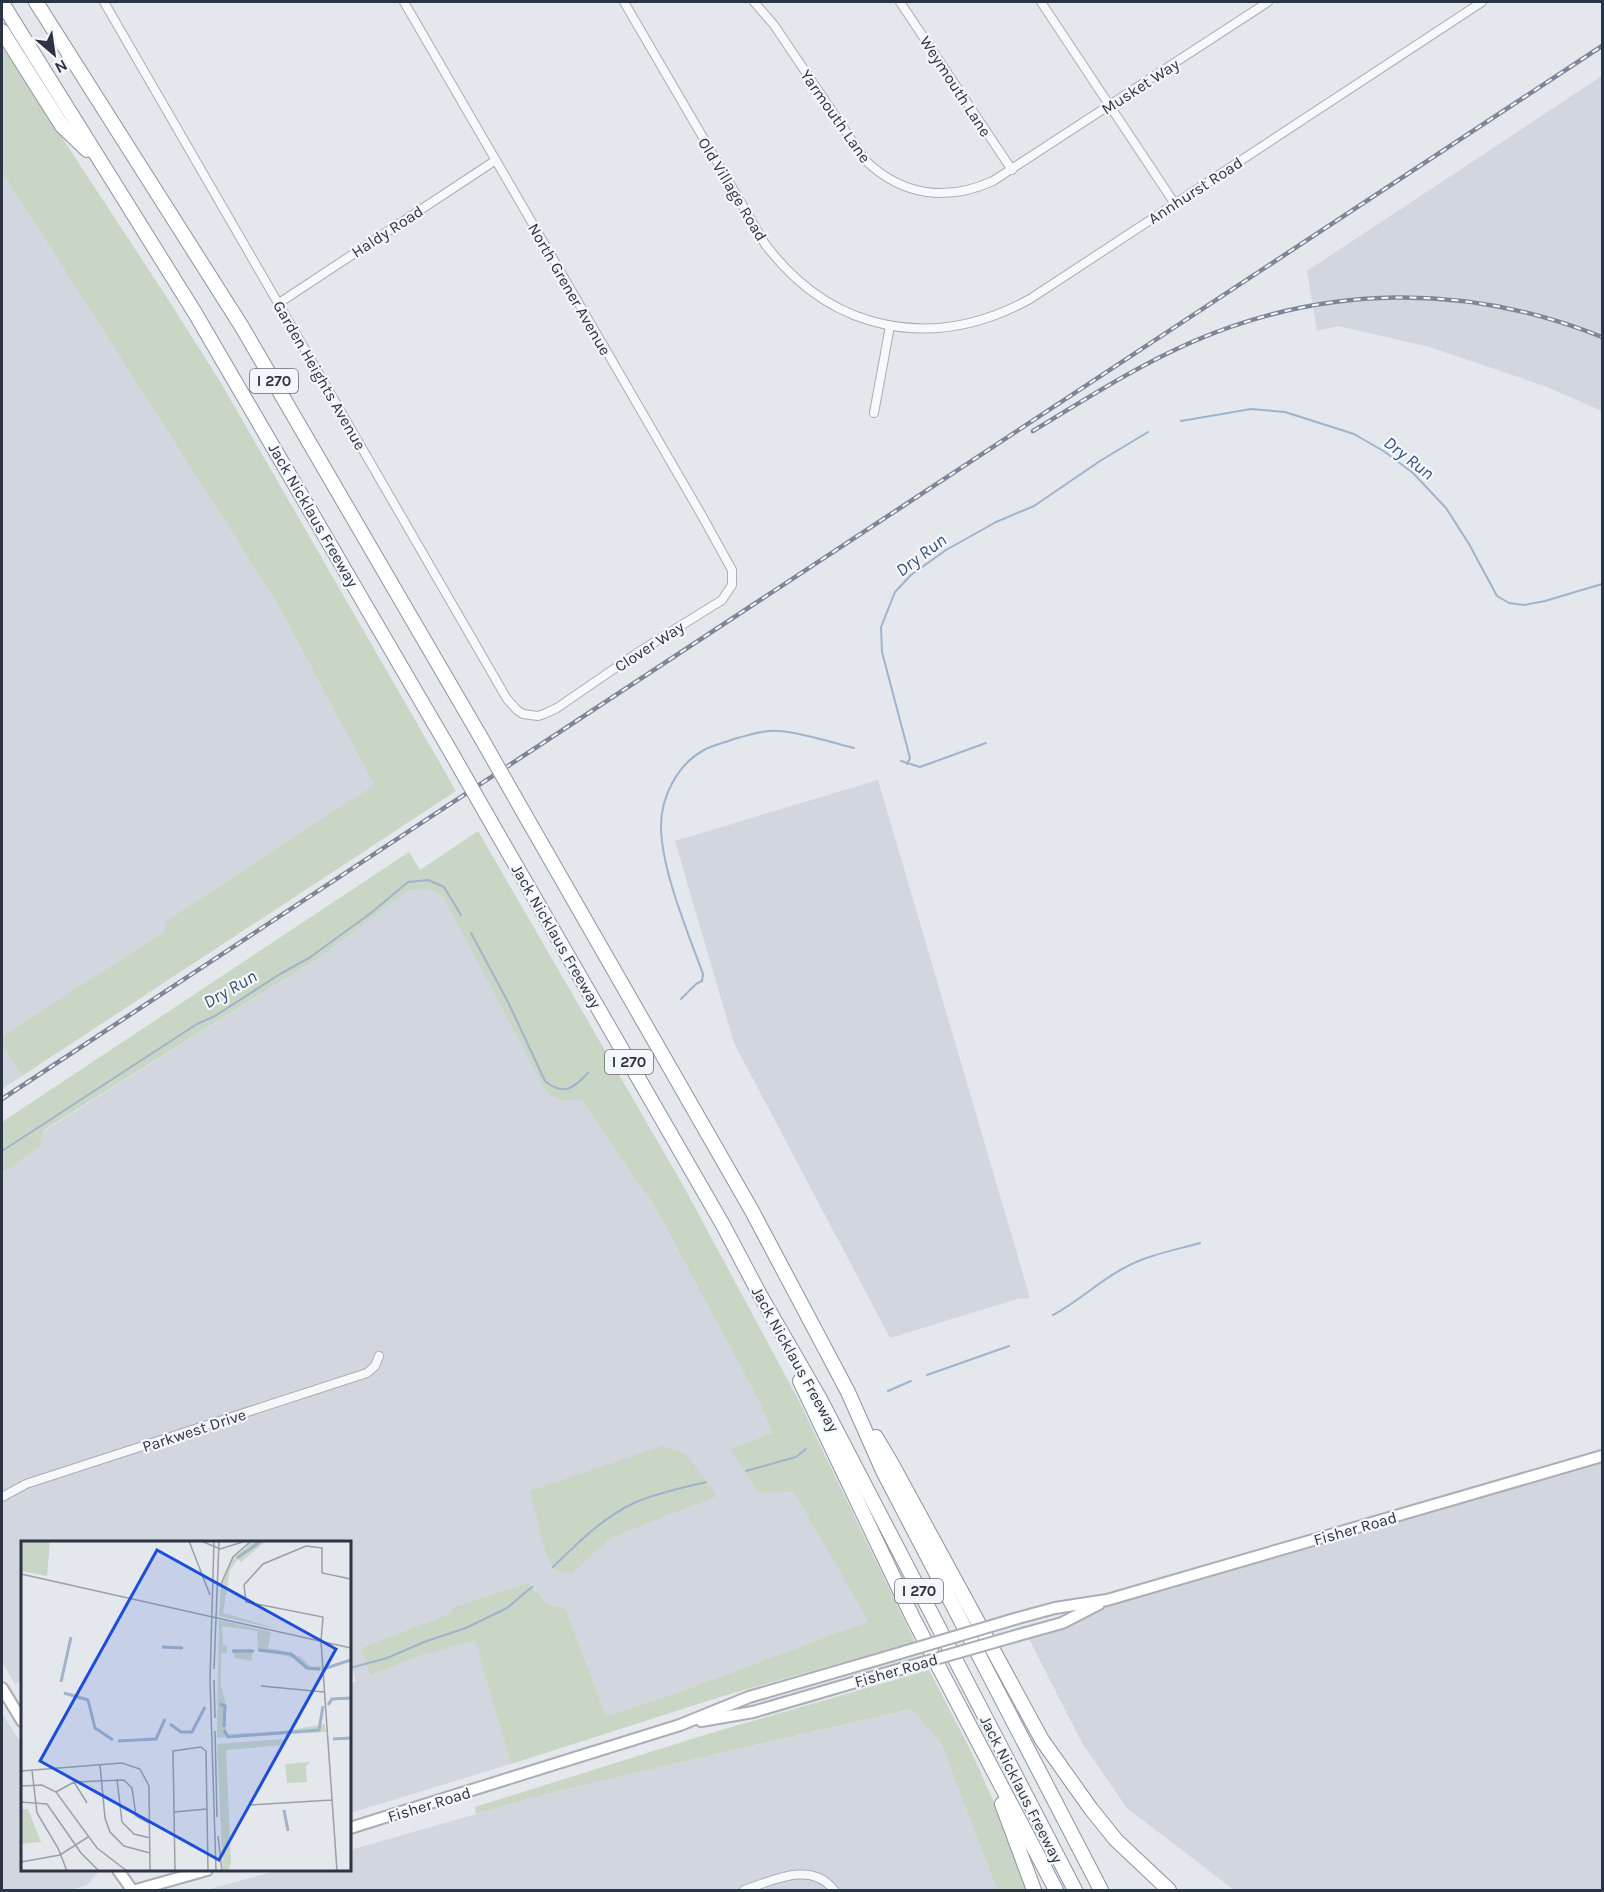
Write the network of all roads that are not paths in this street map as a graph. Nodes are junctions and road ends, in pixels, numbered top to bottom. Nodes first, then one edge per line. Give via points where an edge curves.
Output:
1 (38, 2) edge
2 (104, 2) edge
3 (404, 2) edge
4 (624, 2) edge
5 (754, 2) edge
6 (900, 2) edge
7 (1041, 2) edge
8 (1268, 2) edge
9 (1482, 2) edge
10 (2, 3) edge
11 (2, 31) edge
12 (1110, 105) junction
13 (496, 160) junction
14 (102, 163) junction
15 (1012, 170) junction
16 (1174, 204) junction
17 (279, 303) junction
18 (890, 326) junction
19 (874, 413) dead end
20 (733, 579) joint
21 (557, 708) joint
22 (760, 1294) junction
23 (379, 1356) dead end
24 (848, 1392) junction
25 (1602, 1456) edge
26 (2, 1497) edge
27 (1107, 1600) junction
28 (2, 1688) edge
29 (21, 1719) edge
30 (680, 1725) junction
31 (979, 1743) junction
32 (351, 1828) edge
33 (120, 1871) edge
34 (200, 1871) edge
35 (134, 1890) edge
36 (744, 1890) edge
37 (834, 1890) edge
38 (1034, 1890) edge
39 (1056, 1890) edge
40 (1075, 1890) edge
41 (1101, 1890) edge
42 (1169, 1890) edge

1 - 24 highway, Jack Nicklaus Freeway / I 270, bridge via 242,327 752,1211
2 - 17 street, Garden Heights Avenue
3 - 13 street, North Grener Avenue
4 - 18 street, Old Village Road via 777,260 821,299
5 - 15 street, Yarmouth Lane via 874,169 891,180 932,193 960,193
6 - 15 street, Weymouth Lane
7 - 12 street
8 - 12 street, Musket Way
9 - 16 street, Annhurst Road
10 - 14 highway, Jack Nicklaus Freeway / I 270
11 - 14 highway via 62,126
12 - 15 street, Musket Way
12 - 16 street
13 - 17 street, Haldy Road
13 - 20 street, North Grener Avenue via 731,567
14 - 22 highway, Jack Nicklaus Freeway / I 270, bridge via 207,333 452,754
16 - 18 street, Annhurst Road via 1030,299 1000,314 936,329
17 - 21 street, Garden Heights Avenue via 507,699 530,716
18 - 19 street
20 - 21 street, Clover Way via 730,590 716,605
22 - 31 highway via 913,1618
22 - 40 highway, Jack Nicklaus Freeway / I 270 via 831,1420
23 - 26 street, Parkwest Drive via 367,1373 26,1485
24 - 41 highway, Jack Nicklaus Freeway / I 270 via 883,1471
24 - 42 highway via 893,1466 1042,1740 1116,1840
25 - 27 main road, Fisher Road
27 - 30 main road, Fisher Road, bridge via 1055,1608 748,1697
27 - 30 main road, Fisher Road, bridge via 1062,1623 753,1712
28 - 29 main road
30 - 32 main road, Fisher Road
31 - 38 highway
31 - 39 highway
33 - 35 main road
34 - 35 main road
36 - 37 street via 801,1874 815,1875

